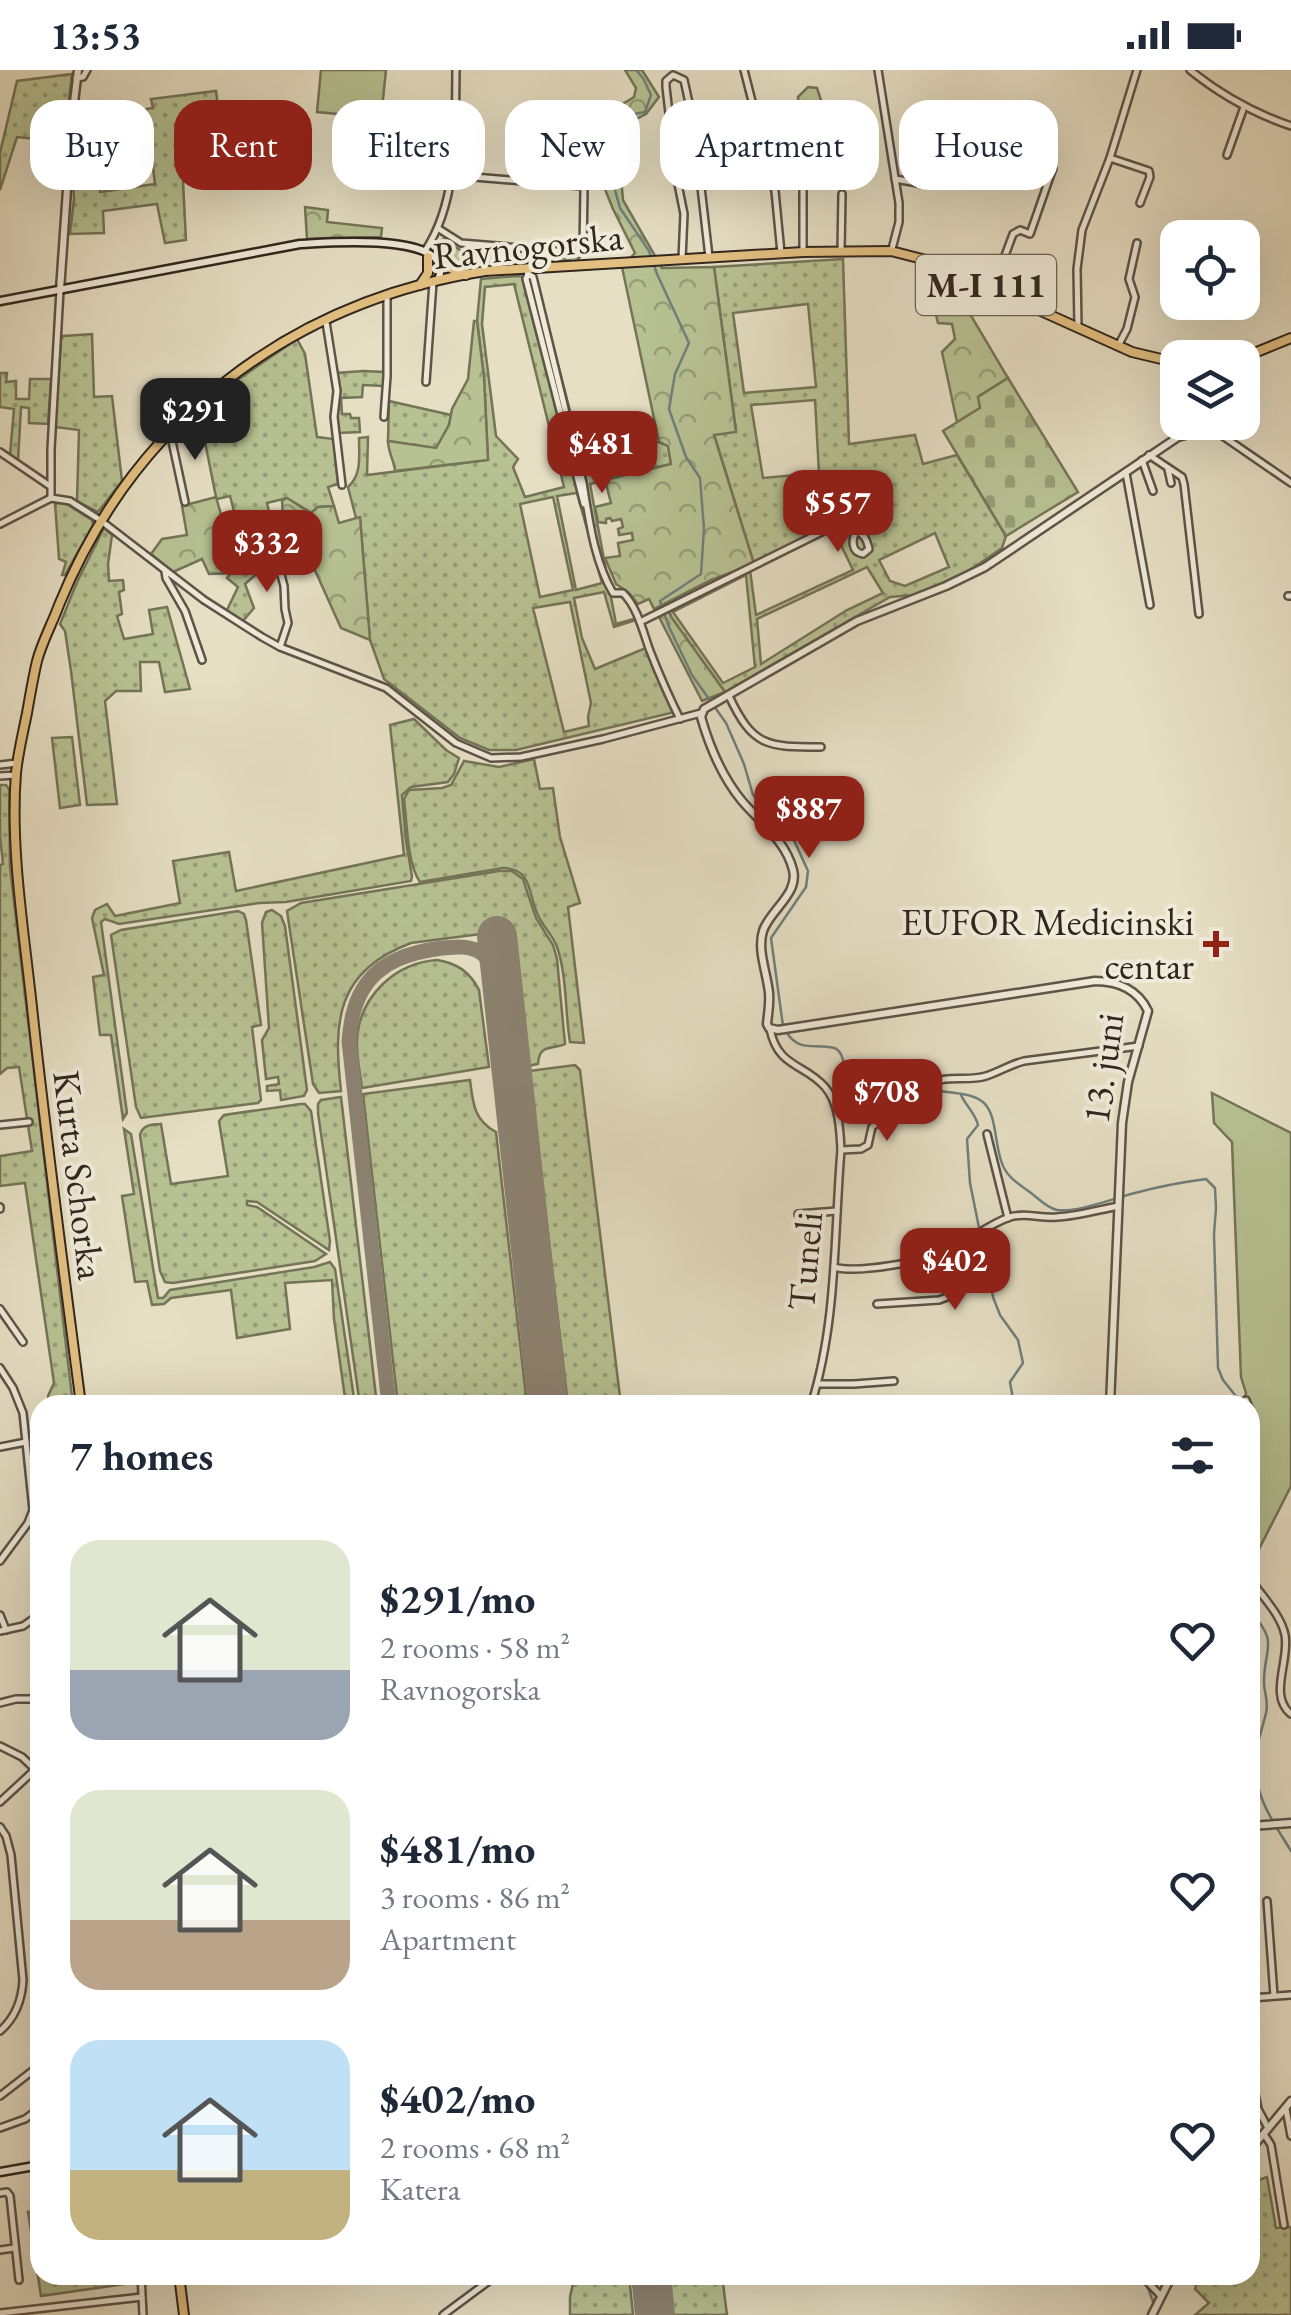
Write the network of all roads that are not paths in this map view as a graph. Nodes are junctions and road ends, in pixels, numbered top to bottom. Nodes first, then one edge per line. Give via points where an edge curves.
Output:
1 (87, 70) edge
2 (456, 70) edge
3 (744, 70) edge
4 (878, 70) edge
5 (1137, 70) edge
6 (1190, 70) edge
7 (77, 74) edge
8 (455, 100) edge
9 (1244, 107) junction
10 (1291, 126) edge
11 (1228, 155) dead end
12 (1110, 158) junction
13 (485, 177) edge
14 (895, 179) junction
15 (899, 180) edge
16 (447, 190) edge
17 (802, 190) edge
18 (1045, 190) edge
19 (842, 194) dead end
20 (1140, 203) dead end
21 (438, 229) junction
22 (1136, 244) dead end
23 (841, 251) junction
24 (891, 251) junction
25 (803, 252) junction
26 (782, 253) junction
27 (426, 254) junction
28 (709, 257) junction
29 (682, 258) junction
30 (439, 263) junction
31 (527, 271) junction
32 (466, 274) junction
33 (436, 281) junction
34 (420, 286) junction
35 (993, 288) junction
36 (60, 290) junction
37 (388, 295) junction
38 (0, 301) edge
39 (325, 320) junction
40 (1078, 328) junction
41 (1291, 338) edge
42 (1118, 346) junction
43 (1260, 351) edge
44 (1160, 359) edge
45 (426, 382) dead end
46 (384, 417) dead end
47 (170, 432) junction
48 (1174, 440) edge
49 (1232, 440) edge
50 (0, 452) edge
51 (1146, 458) junction
52 (1168, 469) junction
53 (1126, 470) junction
54 (1291, 483) edge
55 (1171, 484) dead end
56 (342, 485) dead end
57 (50, 486) junction
58 (1153, 490) dead end
59 (51, 498) junction
60 (185, 502) dead end
61 (100, 520) junction
62 (0, 524) edge
63 (857, 531) dead end
64 (273, 544) dead end
65 (165, 570) junction
66 (62, 599) joint
67 (1150, 605) dead end
68 (1199, 614) dead end
69 (640, 622) junction
70 (280, 647) junction
71 (202, 660) dead end
72 (727, 697) junction
73 (701, 713) junction
74 (680, 719) junction
75 (821, 747) dead end
76 (18, 763) junction
77 (0, 764) edge
78 (16, 775) junction
79 (0, 776) edge
80 (774, 1029) junction
81 (1139, 1046) junction
82 (930, 1084) dead end
83 (926, 1099) dead end
84 (29, 1122) dead end
85 (0, 1125) edge
86 (986, 1134) dead end
87 (840, 1150) junction
88 (1118, 1204) junction
89 (837, 1211) junction
90 (798, 1214) dead end
91 (1008, 1218) junction
92 (950, 1250) junction
93 (833, 1267) junction
94 (878, 1304) dead end
95 (0, 1309) edge
96 (22, 1342) dead end
97 (0, 1368) edge
98 (894, 1381) dead end
99 (818, 1384) junction
100 (80, 1395) edge
101 (814, 1395) edge
102 (1110, 1395) edge
103 (26, 1442) junction
104 (0, 1447) edge
105 (30, 1481) edge
106 (30, 1517) edge
107 (0, 1562) edge
108 (1260, 1594) edge
109 (0, 1614) edge
110 (30, 1621) edge
111 (3, 1631) edge
112 (30, 1698) edge
113 (0, 1704) edge
114 (1291, 1714) edge
115 (0, 1746) edge
116 (30, 1763) edge
117 (30, 1777) edge
118 (0, 1802) edge
119 (1290, 1823) edge
120 (1260, 1825) edge
121 (0, 1827) edge
122 (1268, 1901) dead end
123 (1291, 1995) edge
124 (1274, 1996) junction
125 (1260, 1997) edge
126 (0, 2031) edge
127 (30, 2073) edge
128 (0, 2096) edge
129 (1288, 2104) edge
130 (30, 2115) edge
131 (1260, 2115) edge
132 (0, 2128) edge
133 (1266, 2132) junction
134 (1291, 2136) edge
135 (1260, 2139) edge
136 (30, 2167) edge
137 (0, 2172) edge
138 (0, 2193) edge
139 (1284, 2224) dead end
140 (14, 2248) junction
141 (0, 2250) edge
142 (19, 2280) dead end
143 (141, 2285) edge
144 (180, 2285) edge
145 (484, 2285) edge
146 (142, 2297) junction
147 (0, 2314) edge
148 (143, 2315) edge
149 (184, 2315) edge
150 (443, 2315) edge

1 - 7 street via 83,77
2 - 8 street
3 - 26 street via 775,191
4 - 14 street
5 - 12 street
6 - 9 street
7 - 36 street
9 - 10 street
9 - 11 street
12 - 20 street via 1149,171
12 - 40 street via 1082,230
13 - 21 street, Ravnogorska via 582,186 583,250 462,243
14 - 15 street
14 - 24 street via 898,222
16 - 21 street
17 - 25 street
18 - 35 street via 1030,234 1013,234
19 - 23 street
21 - 27 street
22 - 42 street via 1129,279 1135,297
23 - 24 main road, Ravnogorska / M-I 111
23 - 25 main road, Ravnogorska / M-I 111
24 - 35 main road, Ravnogorska / M-I 111
25 - 26 main road, Ravnogorska / M-I 111
26 - 28 main road, Ravnogorska / M-I 111
27 - 30 street
27 - 33 street
27 - 34 main road
27 - 36 street via 382,243 300,244
28 - 29 main road, Ravnogorska / M-I 111
28 - 29 street via 694,126 684,80 673,75 666,87 684,214
29 - 31 main road, Ravnogorska / M-I 111
30 - 32 main road
30 - 33 street
31 - 32 main road, Ravnogorska / M-I 111
31 - 69 street via 606,582 613,593 627,596
32 - 33 main road, Ravnogorska / M-I 111
33 - 34 main road, Ravnogorska / M-I 111
33 - 45 street
34 - 37 main road, Ravnogorska / M-I 111
35 - 40 main road, Ravnogorska / M-I 111
36 - 38 street
36 - 57 street
37 - 39 main road, Ravnogorska / M-I 111
37 - 46 street
39 - 47 main road, Ravnogorska / M-I 111 via 230,376
39 - 56 street
40 - 42 main road, Ravnogorska / M-I 111
41 - 43 main road
42 - 44 main road, Ravnogorska / M-I 111
47 - 60 street
47 - 61 main road, Ravnogorska / M-I 111
48 - 51 street
49 - 54 street
50 - 57 street
51 - 52 street
51 - 53 street
51 - 58 street
52 - 55 street
52 - 68 street via 1184,484
53 - 67 street
53 - 72 street via 984,567 857,621
57 - 59 street
59 - 61 street via 70,501
59 - 62 street
61 - 65 street
61 - 66 main road, Ravnogorska / M-I 111
63 - 69 street via 850,518
64 - 70 street via 288,623
65 - 70 street
65 - 71 street
66 - 76 main road, Kurta Schorka via 37,662
69 - 74 street
70 - 74 street via 386,688 456,743 491,758 521,757
72 - 73 street
72 - 75 street via 745,726 764,740 779,747
73 - 74 street
73 - 80 street via 734,789 793,869 792,886 762,936 767,1024
76 - 77 street
76 - 78 main road, Kurta Schorka
78 - 79 street
78 - 100 main road, Kurta Schorka via 24,936
80 - 81 street, 13. juni via 1108,981 1135,994 1148,1011
80 - 87 street, Tuneli via 772,1039 783,1056 827,1089
81 - 82 street
81 - 88 street, 13. juni via 1123,1111
83 - 87 street via 890,1105 872,1126 868,1145
84 - 85 street
86 - 91 street
87 - 89 street, Tuneli
88 - 91 street via 1052,1218
88 - 102 street, 13. juni
89 - 90 street
89 - 93 street, Tuneli
91 - 92 street
92 - 93 street via 864,1269
92 - 94 street via 955,1294
93 - 99 street, Tuneli
95 - 96 street
97 - 103 street via 23,1413
98 - 99 street
99 - 101 street, Tuneli
103 - 104 street
103 - 105 street
106 - 107 street
108 - 114 street via 1282,1626 1281,1701
109 - 111 street
110 - 111 street
112 - 113 street
115 - 116 street
117 - 118 street
119 - 120 street
121 - 126 street via 10,1856 24,1980 16,2009
122 - 124 street
123 - 124 street
124 - 125 street
127 - 128 street
129 - 133 street
129 - 134 street
130 - 132 street
131 - 133 street
133 - 135 street
133 - 139 street
136 - 137 street
138 - 140 street via 10,2196
140 - 141 street
140 - 142 street
143 - 146 street
144 - 149 main road
145 - 150 street
146 - 147 street
146 - 148 street

